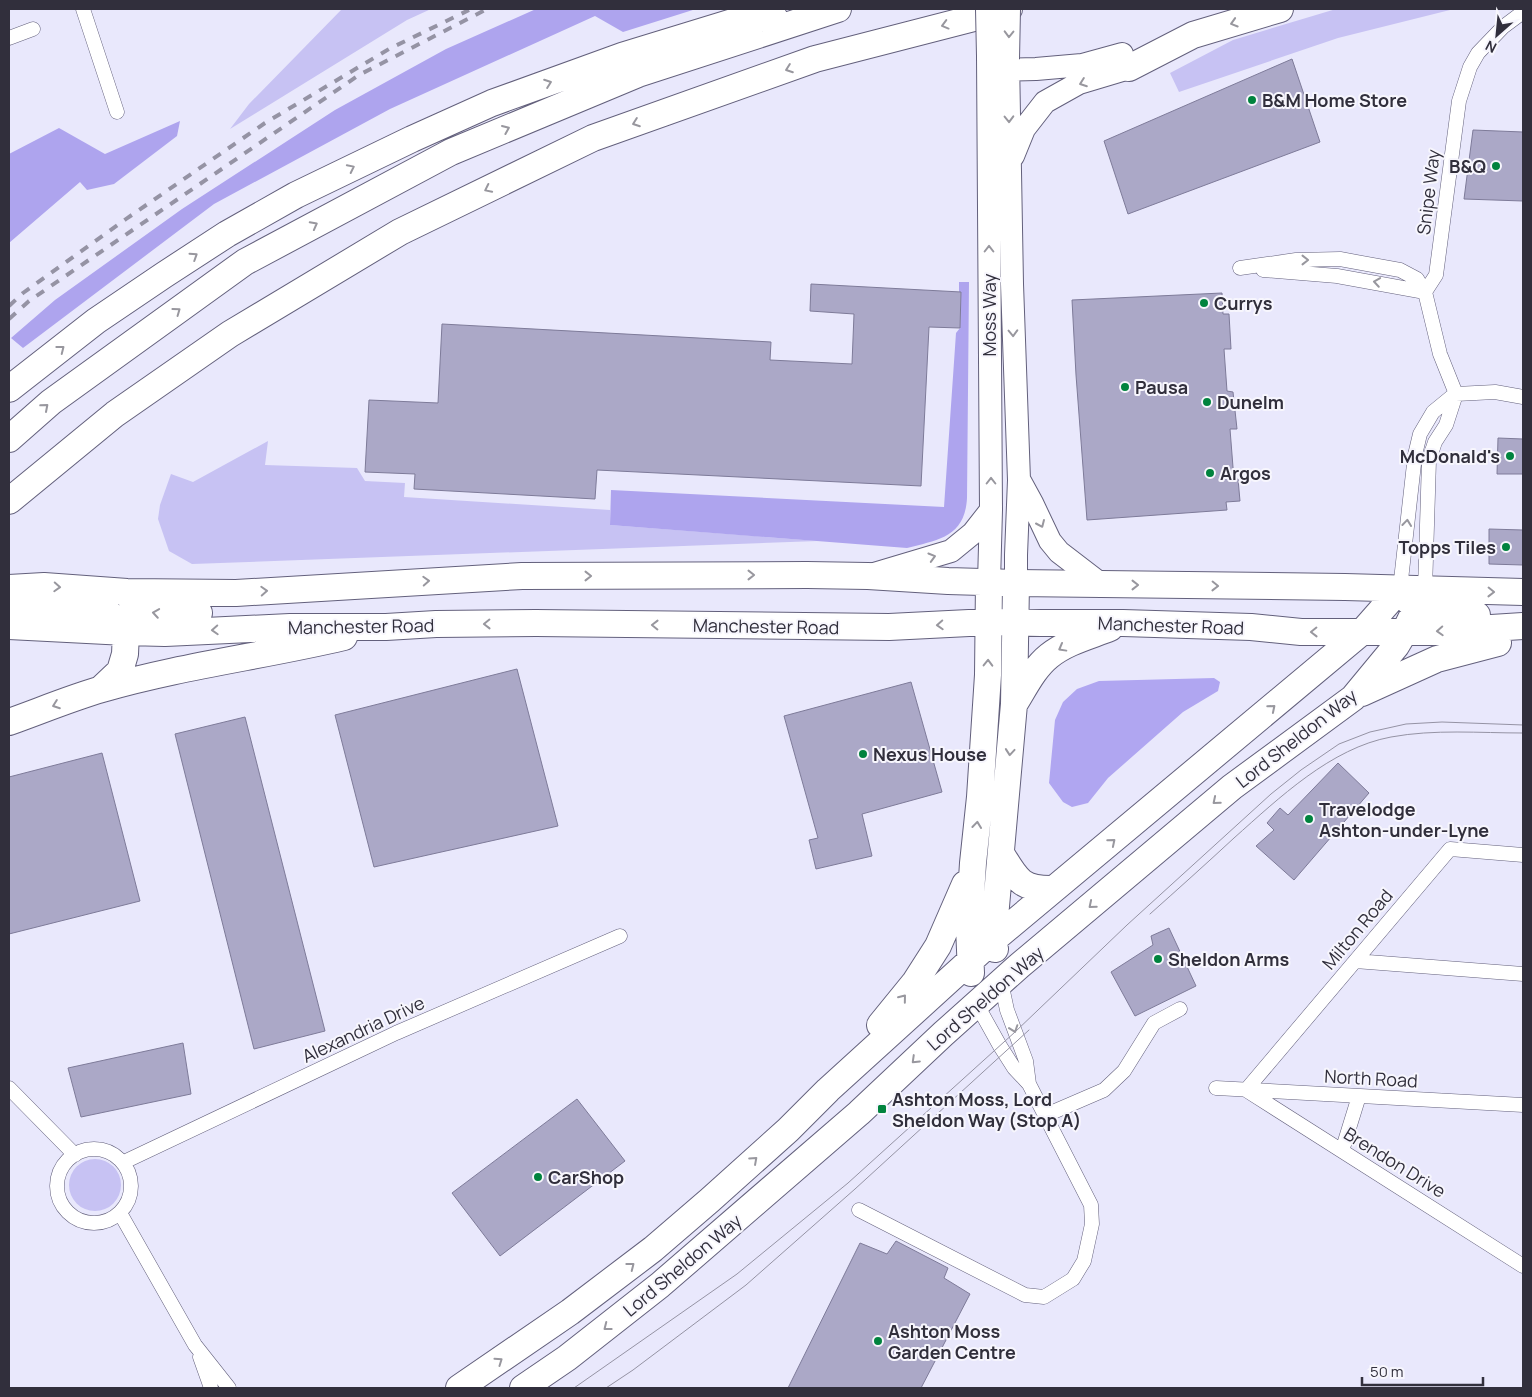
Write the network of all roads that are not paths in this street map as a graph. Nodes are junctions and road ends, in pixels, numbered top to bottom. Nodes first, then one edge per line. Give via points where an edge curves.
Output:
1 (84, 9) edge
2 (831, 9) edge
3 (838, 9) edge
4 (987, 9) edge
5 (1009, 9) edge
6 (1280, 9) edge
7 (1523, 12) edge
8 (33, 29) dead end
9 (9, 38) edge
10 (1126, 61) junction
11 (998, 64) junction
12 (117, 112) dead end
13 (1009, 166) junction
14 (1425, 292) junction
15 (9, 389) edge
16 (1456, 394) junction
17 (1523, 397) edge
18 (9, 439) edge
19 (1019, 480) junction
20 (9, 501) edge
21 (991, 510) junction
22 (868, 576) junction
23 (990, 582) junction
24 (1016, 583) junction
25 (1102, 585) junction
26 (9, 588) edge
27 (127, 592) junction
28 (1523, 592) edge
29 (1414, 595) junction
30 (9, 599) edge
31 (1523, 619) edge
32 (989, 622) junction
33 (1015, 623) junction
34 (1123, 623) junction
35 (9, 626) edge
36 (1523, 626) edge
37 (290, 627) junction
38 (386, 628) junction
39 (1405, 631) junction
40 (126, 632) junction
41 (1363, 632) junction
42 (1523, 637) edge
43 (1498, 643) joint
44 (102, 689) junction
45 (1353, 698) junction
46 (1014, 704) junction
47 (9, 722) edge
48 (1002, 855) junction
49 (1523, 855) edge
50 (973, 863) junction
51 (1054, 889) junction
52 (620, 936) dead end
53 (994, 940) junction
54 (1355, 961) junction
55 (1523, 974) edge
56 (972, 981) junction
57 (1000, 982) junction
58 (1180, 1010) dead end
59 (1029, 1084) junction
60 (9, 1088) edge
61 (1216, 1088) dead end
62 (828, 1090) junction
63 (1246, 1090) junction
64 (1359, 1096) junction
65 (1523, 1105) edge
66 (1046, 1115) junction
67 (1342, 1151) junction
68 (75, 1155) junction
69 (124, 1162) junction
70 (859, 1210) dead end
71 (120, 1213) junction
72 (1523, 1266) edge
73 (195, 1345) junction
74 (211, 1388) edge
75 (229, 1388) edge
76 (459, 1388) edge
77 (523, 1388) edge

1 - 12 street
15 -> 2 highway via 96,322 227,234 296,195 412,139 492,103 631,53 733,22
18 -> 3 highway via 51,402 246,262 451,152 638,74
4 - 11 main road, Moss Way, bridge
5 -> 11 main road, Moss Way, bridge
5 -> 20 highway via 815,59 602,134 400,232 230,334 115,414
6 -> 10 highway
7 - 14 street, Snipe Way via 1503,27 1478,53 1470,67 1459,101 1436,276
8 - 9 street
10 - 11 main road via 1082,65
10 -> 13 main road via 1045,102 1024,129
11 -> 13 main road, Moss Way
21 -> 11 main road, Moss Way
13 -> 19 main road, Moss Way
14 -> 14 street via 1337,276 1240,268 1296,260 1340,259 1400,270 1417,278
14 - 16 street via 1440,354
16 - 17 street via 1495,392
16 - 29 street via 1446,426 1428,460
29 -> 16 street via 1414,455 1420,434 1433,412
19 - 24 main road, Moss Way
19 -> 25 main road via 1050,541 1059,552
22 -> 21 main road via 951,551 973,533
21 - 23 main road, Moss Way
22 - 23 highway
27 -> 22 highway via 236,593 522,576
23 - 24 highway
23 - 32 highway, Moss Way
24 - 25 highway
24 - 33 highway
25 -> 29 highway
26 -> 27 highway via 44,586
37 -> 27 highway via 231,612 149,612 134,605
29 -> 28 highway
29 - 31 highway via 1445,613
29 - 39 highway, Lord Sheldon Way
29 - 41 highway, Lord Sheldon Way
30 - 40 highway via 114,616
32 - 33 highway, Manchester Road
32 -> 38 highway, Manchester Road via 889,627 536,623
50 -> 32 highway via 980,797
33 - 34 highway, Manchester Road
33 - 46 highway
41 -> 34 highway, Manchester Road
34 -> 46 highway via 1050,655
35 - 40 highway, Manchester Road
36 -> 39 highway, Manchester Road
37 - 38 highway, Manchester Road
37 -> 40 highway, Manchester Road
38 - 44 highway
39 - 41 highway, Manchester Road
39 - 45 highway, Lord Sheldon Way
40 - 44 highway via 126,654 120,671
51 -> 41 highway, Lord Sheldon Way
42 - 43 main road
43 - 45 highway via 1437,659
44 -> 47 highway
45 -> 57 highway, Lord Sheldon Way via 1232,787
46 -> 48 highway
48 - 51 highway via 1012,873 1025,884 1039,890
48 - 53 highway
49 - 54 street, Milton Road via 1450,849
50 - 56 highway via 969,927
62 -> 50 highway via 915,982 938,946
51 - 53 highway, Lord Sheldon Way
52 - 69 street, Alexandria Drive via 396,1033
53 - 56 highway, Lord Sheldon Way
53 - 57 highway
54 - 55 street
54 - 63 street, Milton Road
56 - 57 highway, Lord Sheldon Way
56 - 59 street via 1000,1046
56 - 62 highway, Lord Sheldon Way
56 -> 77 highway, Lord Sheldon Way via 859,1113 660,1285
57 -> 59 street via 1026,1061
58 - 66 street via 1154,1023 1124,1071 1104,1090
59 - 66 street
60 - 68 street
61 - 63 street, North Road
76 -> 62 highway, Lord Sheldon Way via 570,1312 653,1249 718,1194
63 - 64 street, North Road
63 - 67 street, Brendon Drive
64 - 65 street, North Road
64 - 67 street
66 - 70 street via 1091,1205 1092,1224 1084,1261 1073,1279 1044,1297 1025,1295
67 - 72 street, Brendon Drive
68 - 69 street via 86,1150 102,1150
68 - 71 street via 64,1165 59,1176 61,1202 68,1212 79,1220 99,1223
69 - 71 street via 131,1188
71 - 73 street
73 - 74 street
73 - 75 street

